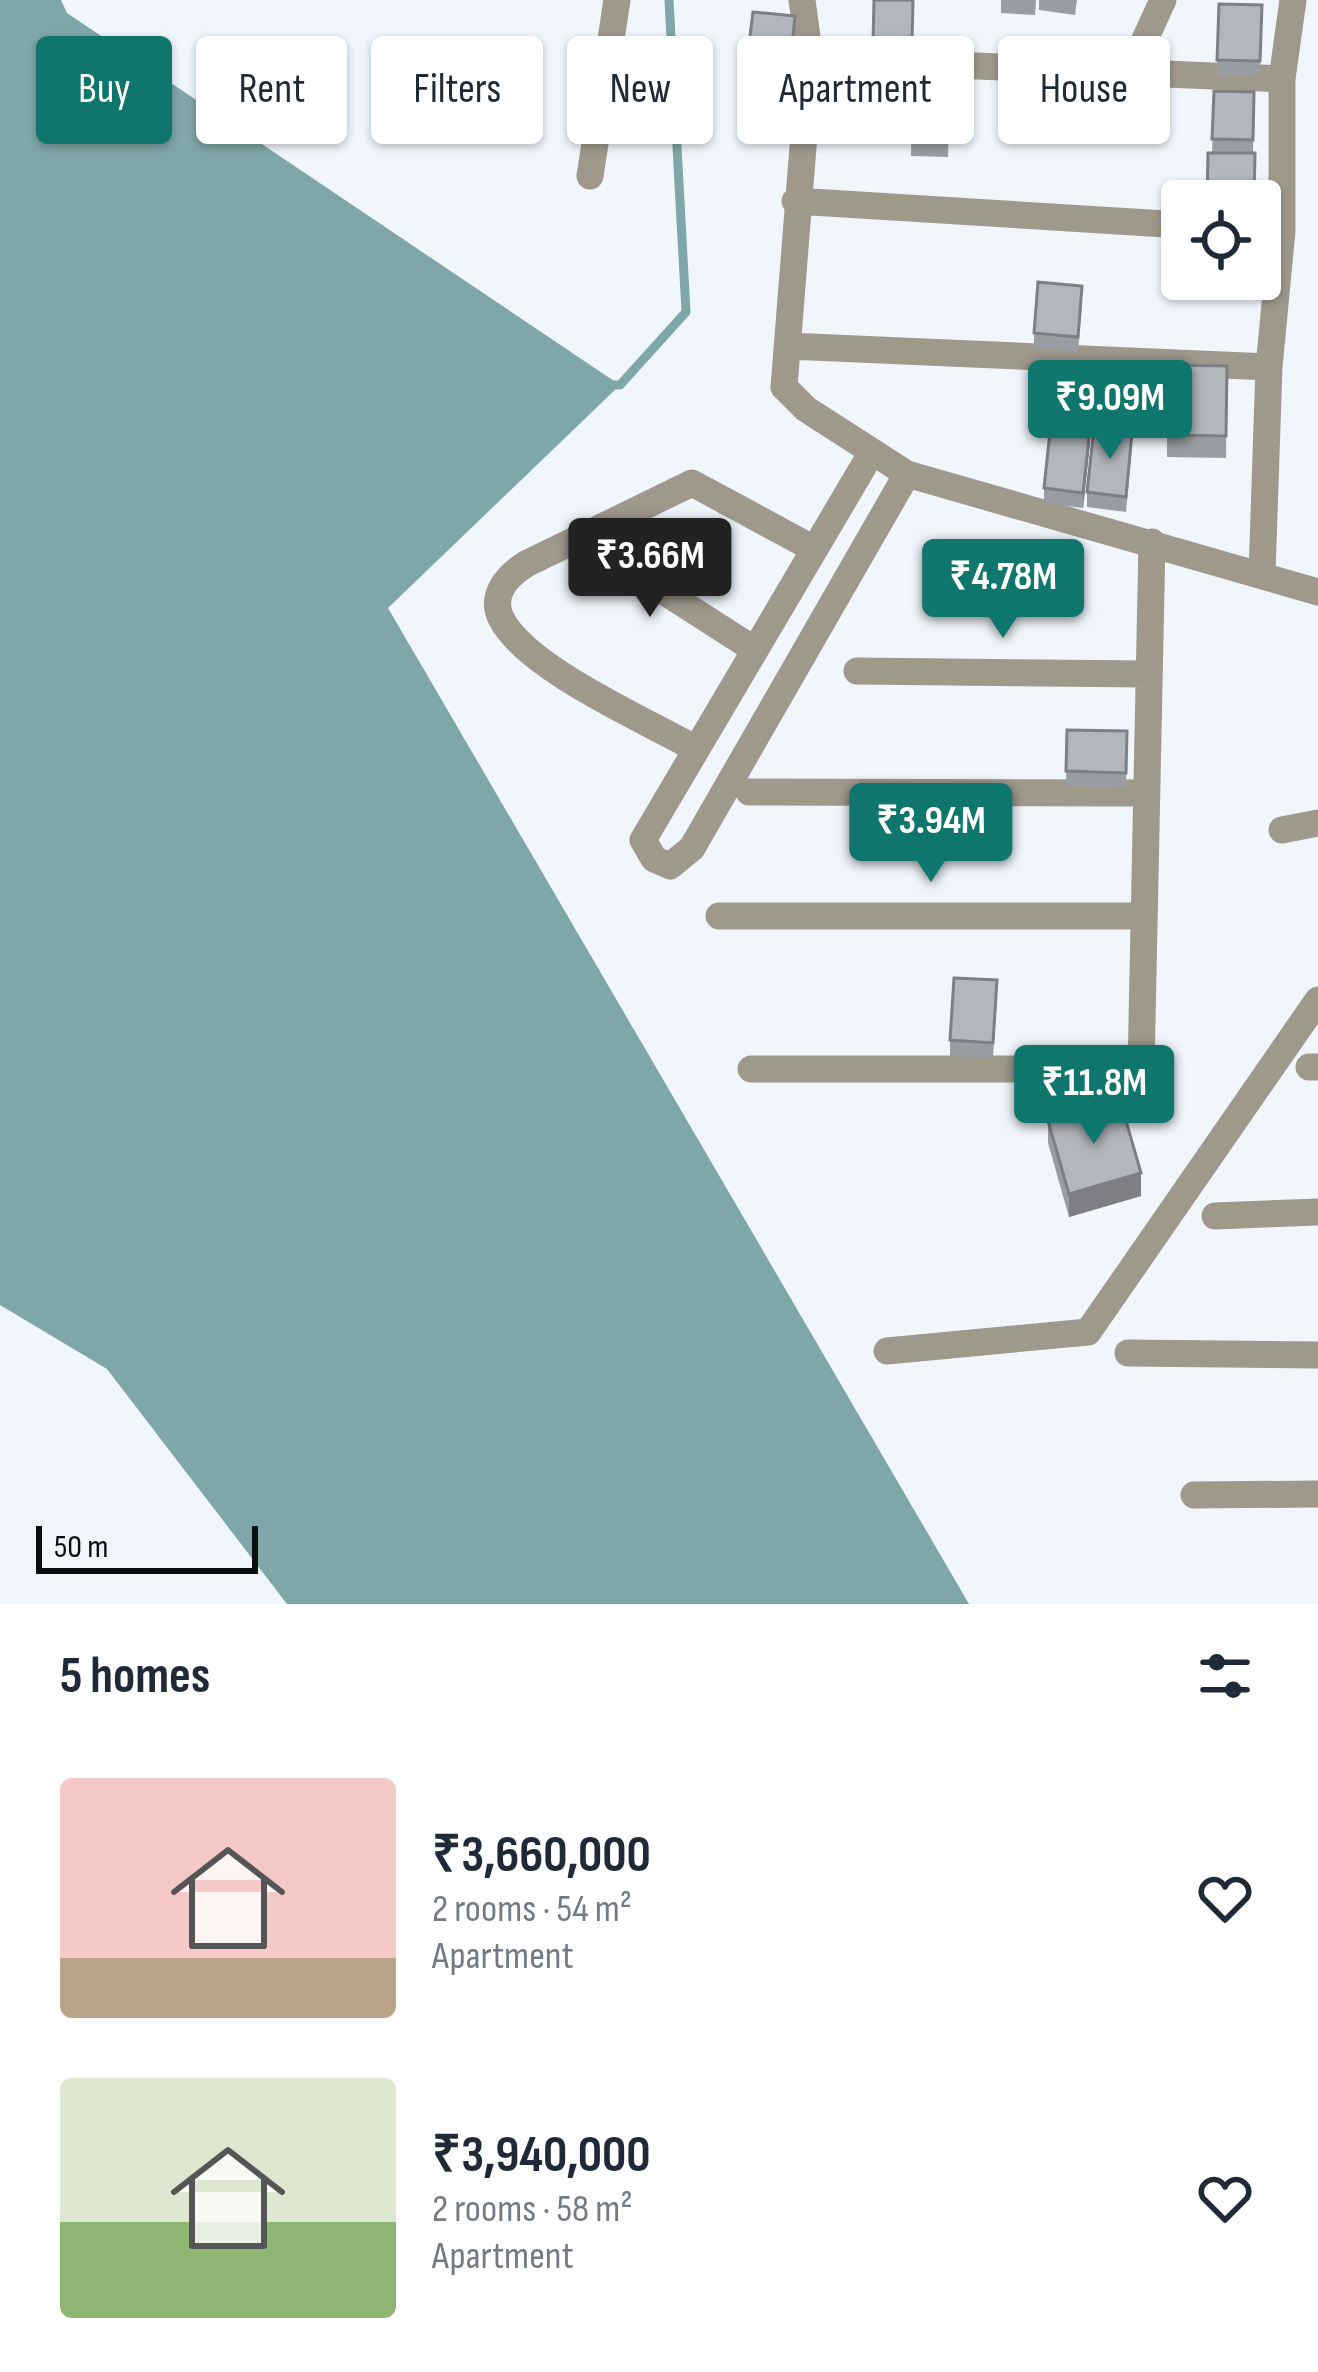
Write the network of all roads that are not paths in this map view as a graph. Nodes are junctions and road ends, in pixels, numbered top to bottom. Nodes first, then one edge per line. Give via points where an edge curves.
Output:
1 (617, 0) edge
2 (802, 0) edge
3 (1163, 0) edge
4 (1293, 0) edge
5 (807, 36) edge
6 (1146, 36) edge
7 (1170, 74) edge
8 (1282, 79) junction
9 (801, 144) edge
10 (590, 176) dead end
11 (1275, 180) edge
12 (795, 201) junction
13 (1161, 224) edge
14 (1269, 300) edge
15 (788, 346) junction
16 (1268, 368) junction
17 (872, 452) junction
18 (907, 475) junction
19 (579, 537) junction
20 (1153, 542) junction
21 (814, 549) junction
22 (1262, 574) junction
23 (1318, 592) edge
24 (754, 650) junction
25 (857, 671) dead end
26 (1148, 674) junction
27 (696, 749) junction
28 (748, 792) dead end
29 (1146, 793) junction
30 (1318, 824) edge
31 (1282, 830) dead end
32 (719, 916) dead end
33 (1144, 916) junction
34 (1318, 1000) edge
35 (752, 1070) dead end
36 (1318, 1212) edge
37 (1215, 1216) dead end
38 (886, 1351) dead end
39 (1128, 1353) dead end
40 (1318, 1355) edge
41 (1318, 1494) edge
42 (1194, 1495) dead end

1 - 10 street
2 - 5 street
3 - 6 street
4 - 8 street
7 - 8 street
8 - 11 street
9 - 12 street
12 - 13 street
12 - 15 street
14 - 16 street
15 - 16 street
15 - 17 street via 784,387
16 - 22 street
17 - 18 street
17 - 21 street
18 - 20 street
18 - 27 street via 692,848 670,866 654,859 643,840
19 - 21 street via 692,483
19 - 24 street
19 - 27 street via 506,579 500,617 548,663
20 - 22 street
20 - 26 street
21 - 24 street
22 - 23 street
24 - 27 street
25 - 26 street
26 - 29 street
28 - 29 street
29 - 33 street
30 - 31 street
32 - 33 street
33 - 35 street via 1141,1069
34 - 38 street via 1088,1333
36 - 37 street
39 - 40 street
41 - 42 street

